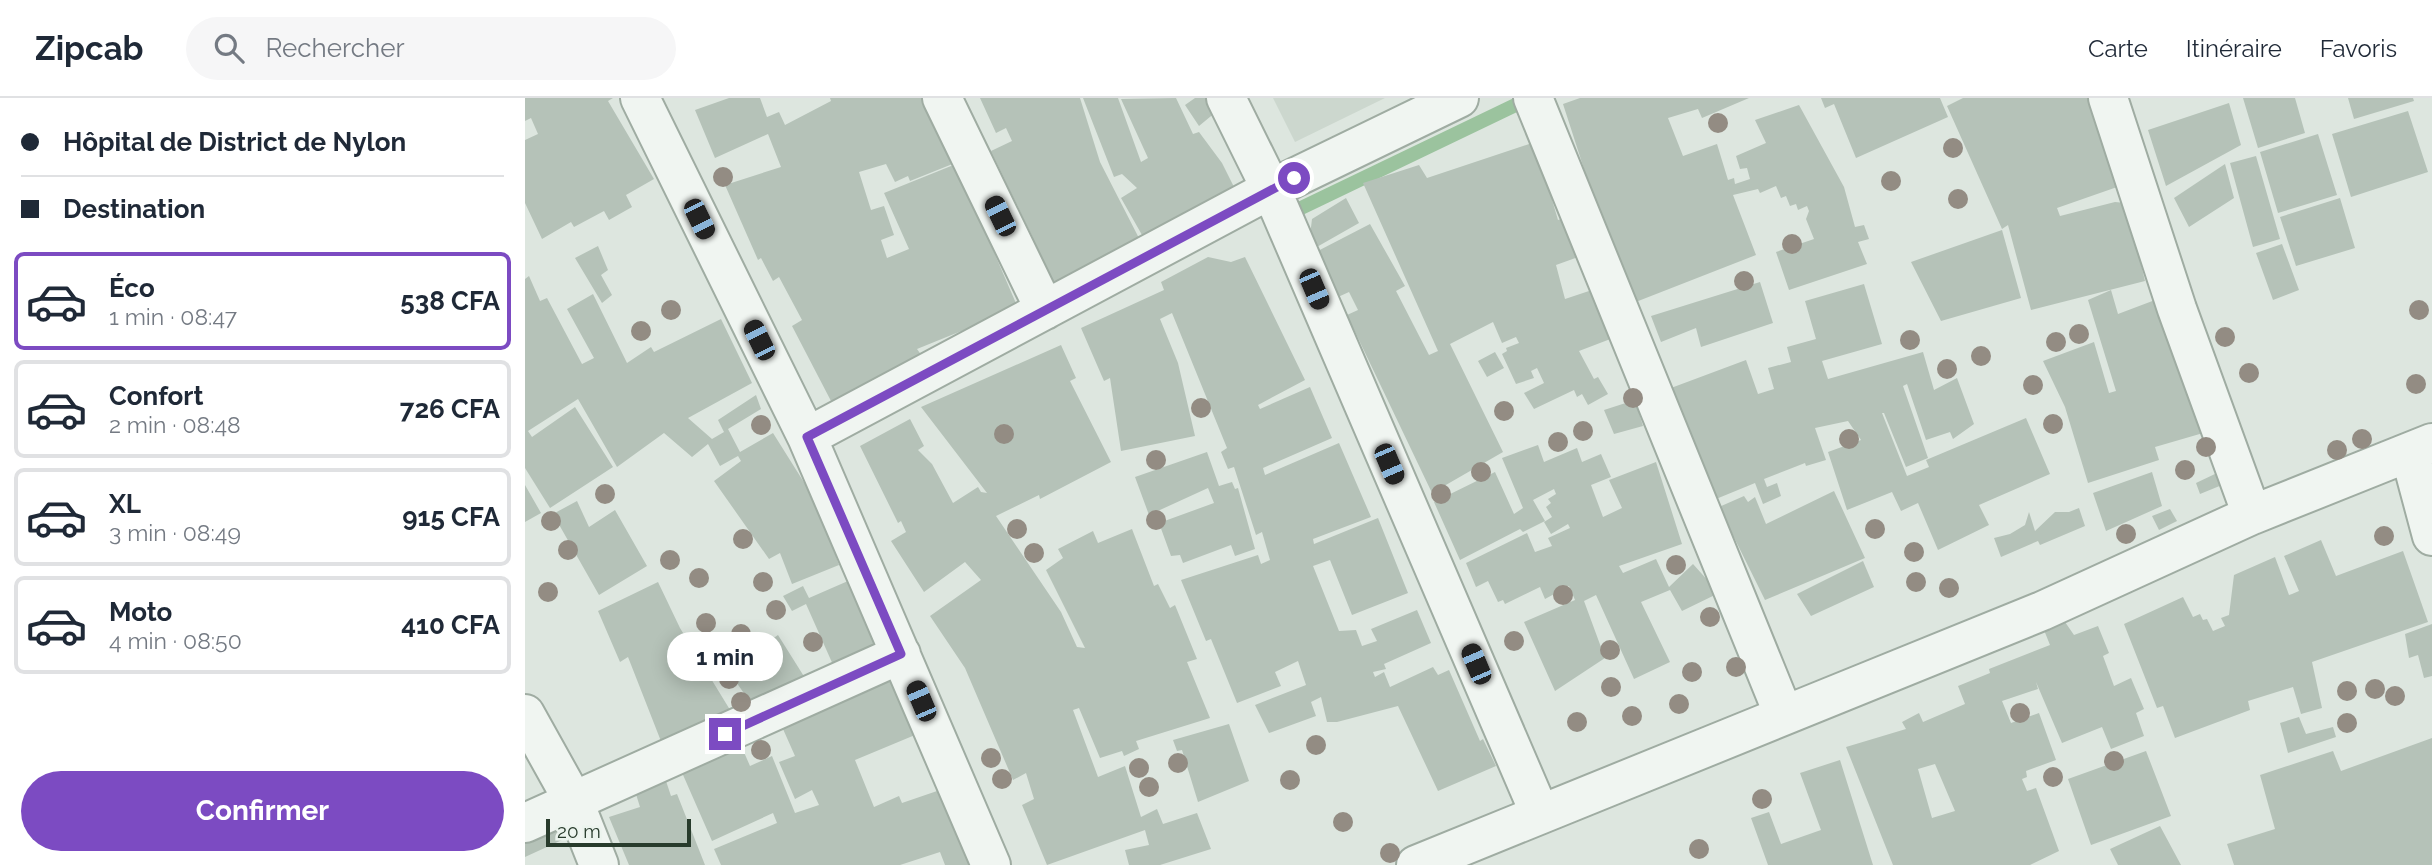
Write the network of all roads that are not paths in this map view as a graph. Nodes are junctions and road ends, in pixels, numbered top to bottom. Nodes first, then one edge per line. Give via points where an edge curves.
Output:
1 (640, 98) edge
2 (942, 98) edge
3 (1226, 98) edge
4 (1459, 98) edge
5 (1533, 98) edge
6 (2108, 98) edge
7 (1271, 189) junction
8 (1045, 310) junction
9 (807, 437) junction
10 (2421, 449) edge
11 (2252, 514) junction
12 (2432, 536) edge
13 (901, 654) junction
14 (1783, 713) junction
15 (525, 714) edge
16 (574, 802) junction
17 (1541, 814) junction
18 (525, 823) edge
19 (599, 865) edge
20 (991, 865) edge
21 (1416, 865) edge

1 - 9 street
2 - 8 street
3 - 7 street
4 - 7 street
5 - 14 street
6 - 11 street via 2177,309
7 - 8 street
7 - 17 street
8 - 9 street
9 - 13 street
10 - 11 street
10 - 12 street
11 - 14 street via 2042,611
13 - 16 street
13 - 20 street
14 - 17 street
15 - 16 street
16 - 18 street
16 - 19 street
17 - 21 street

